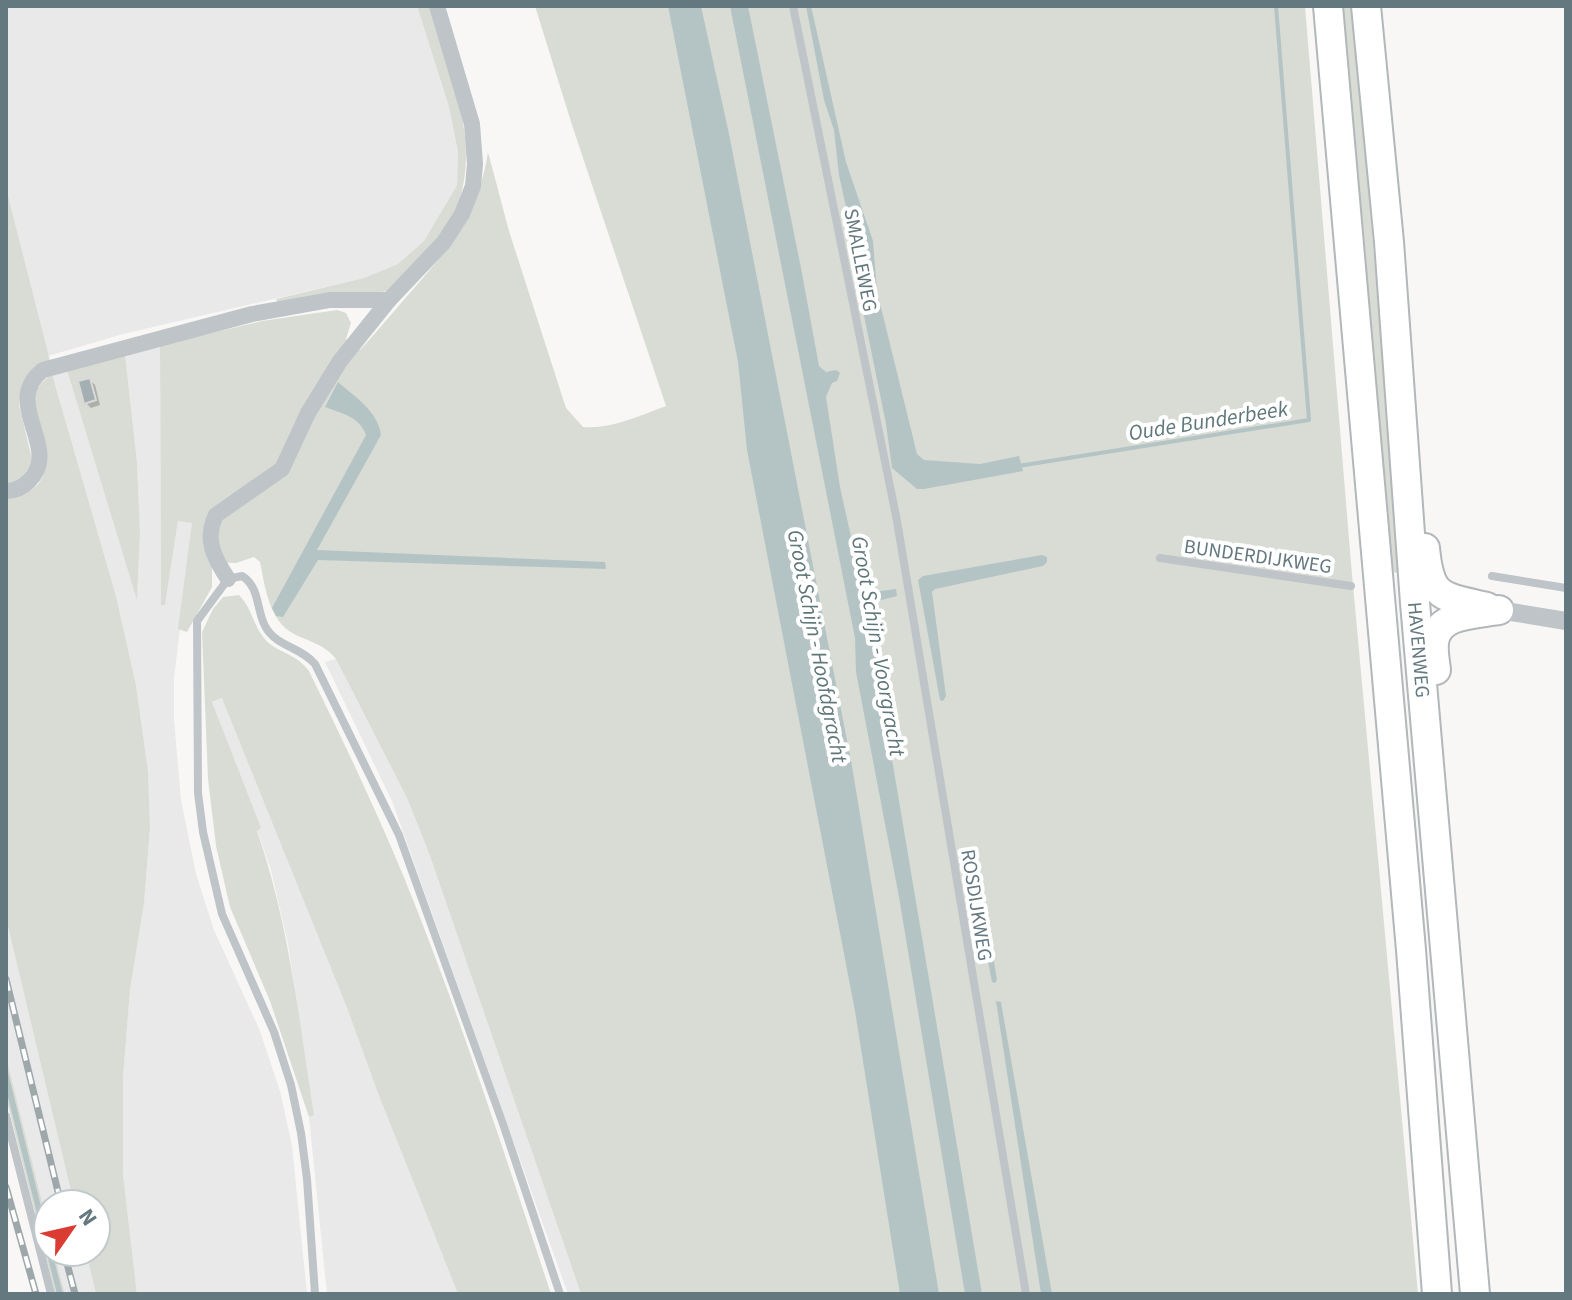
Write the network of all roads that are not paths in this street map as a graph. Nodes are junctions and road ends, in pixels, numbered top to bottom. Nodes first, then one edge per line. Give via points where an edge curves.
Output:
1 (437, 6) edge
2 (793, 6) edge
3 (1328, 6) edge
4 (1366, 6) edge
5 (1389, 242) junction
6 (389, 300) junction
7 (6, 491) edge
8 (897, 521) joint
9 (1160, 558) dead end
10 (1492, 576) dead end
11 (228, 579) junction
12 (1351, 586) dead end
13 (1566, 588) edge
14 (1499, 610) junction
15 (1566, 621) edge
16 (1454, 1062) junction
17 (6, 1116) edge
18 (51, 1294) edge
19 (315, 1294) edge
20 (560, 1294) edge
21 (1026, 1294) edge
22 (1437, 1294) edge
23 (1475, 1294) edge

1 - 6 street via 469,105 473,186 444,242
2 - 8 lane, SMALLEWEG
3 - 22 highway, HAVENWEG
4 - 5 highway, HAVENWEG
5 - 14 highway via 1411,381 1428,575 1447,598
5 - 16 highway, HAVENWEG
6 - 7 street via 330,300 252,314 43,370 25,398 40,458 38,470 22,487
6 - 11 street via 322,387 282,469 216,515 211,545
8 - 21 lane, ROSDIJKWEG
9 - 12 lane, BUNDERDIJKWEG
10 - 13 lane
11 - 19 lane via 197,621 198,793 222,914 274,1032 291,1085 307,1179
11 - 20 lane via 249,580 271,635 315,664 384,801 472,1035
14 - 15 street
14 - 16 highway via 1452,618 1434,640 1456,922
16 - 23 highway, HAVENWEG
17 - 18 lane

